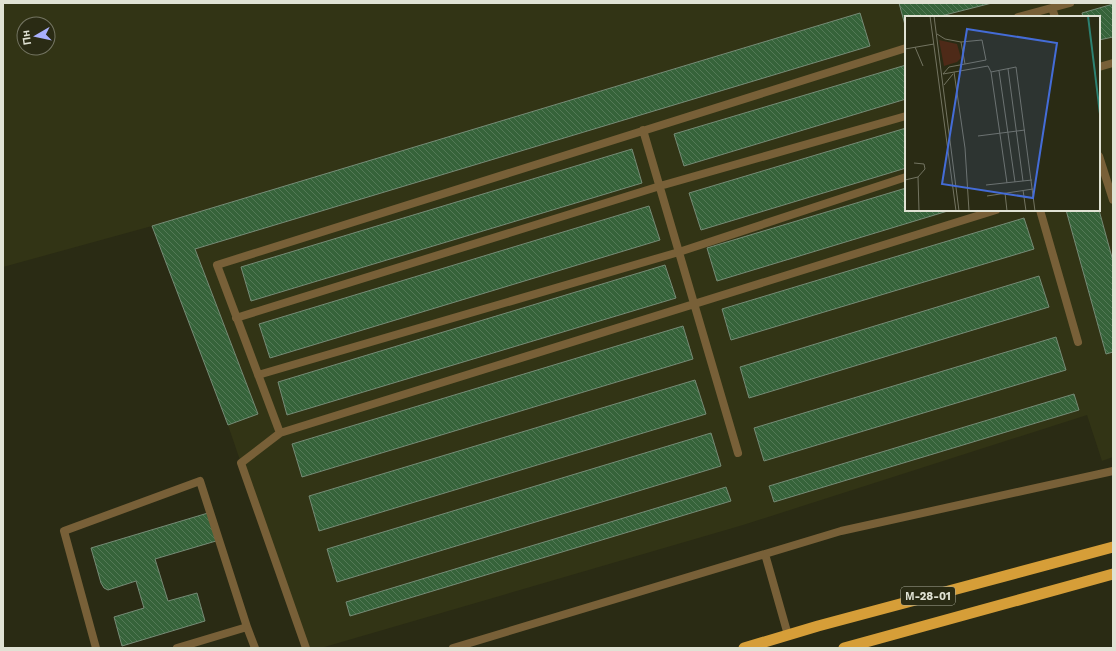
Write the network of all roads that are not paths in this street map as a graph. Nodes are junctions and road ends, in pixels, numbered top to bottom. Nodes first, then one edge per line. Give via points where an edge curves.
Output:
1 (1070, 3) edge
2 (1052, 8) junction
3 (1022, 16) edge
4 (1055, 16) edge
5 (905, 48) edge
6 (1113, 63) edge
7 (1100, 67) edge
8 (905, 116) edge
9 (643, 130) junction
10 (1100, 159) edge
11 (905, 177) edge
12 (660, 186) junction
13 (1113, 199) edge
14 (993, 211) edge
15 (1040, 211) edge
16 (679, 252) junction
17 (694, 304) junction
18 (236, 318) junction
19 (1078, 342) dead end
20 (258, 375) junction
21 (280, 433) junction
22 (738, 453) dead end
23 (1113, 471) edge
24 (1113, 547) edge
25 (765, 554) junction
26 (1113, 574) edge
27 (247, 627) junction
28 (788, 635) junction
29 (96, 648) edge
30 (177, 648) edge
31 (255, 648) edge
32 (306, 648) edge
33 (453, 648) edge
34 (744, 648) edge
35 (844, 648) edge

1 - 2 lane
2 - 3 lane
2 - 4 lane
5 - 9 lane
6 - 7 lane
8 - 12 lane
9 - 12 lane
9 - 18 lane via 217,265
10 - 13 lane
11 - 16 lane
12 - 16 lane
12 - 18 lane
14 - 17 lane
15 - 19 lane
16 - 17 lane
16 - 20 lane
17 - 21 lane
17 - 22 lane
18 - 20 lane
20 - 21 lane
21 - 32 lane via 241,463
23 - 25 lane via 841,531
24 - 28 highway, М-28-01
25 - 28 lane
25 - 33 lane
26 - 35 highway, М-28-01
27 - 29 lane via 200,481 64,531
27 - 30 lane
27 - 31 lane
28 - 34 highway, М-28-01

